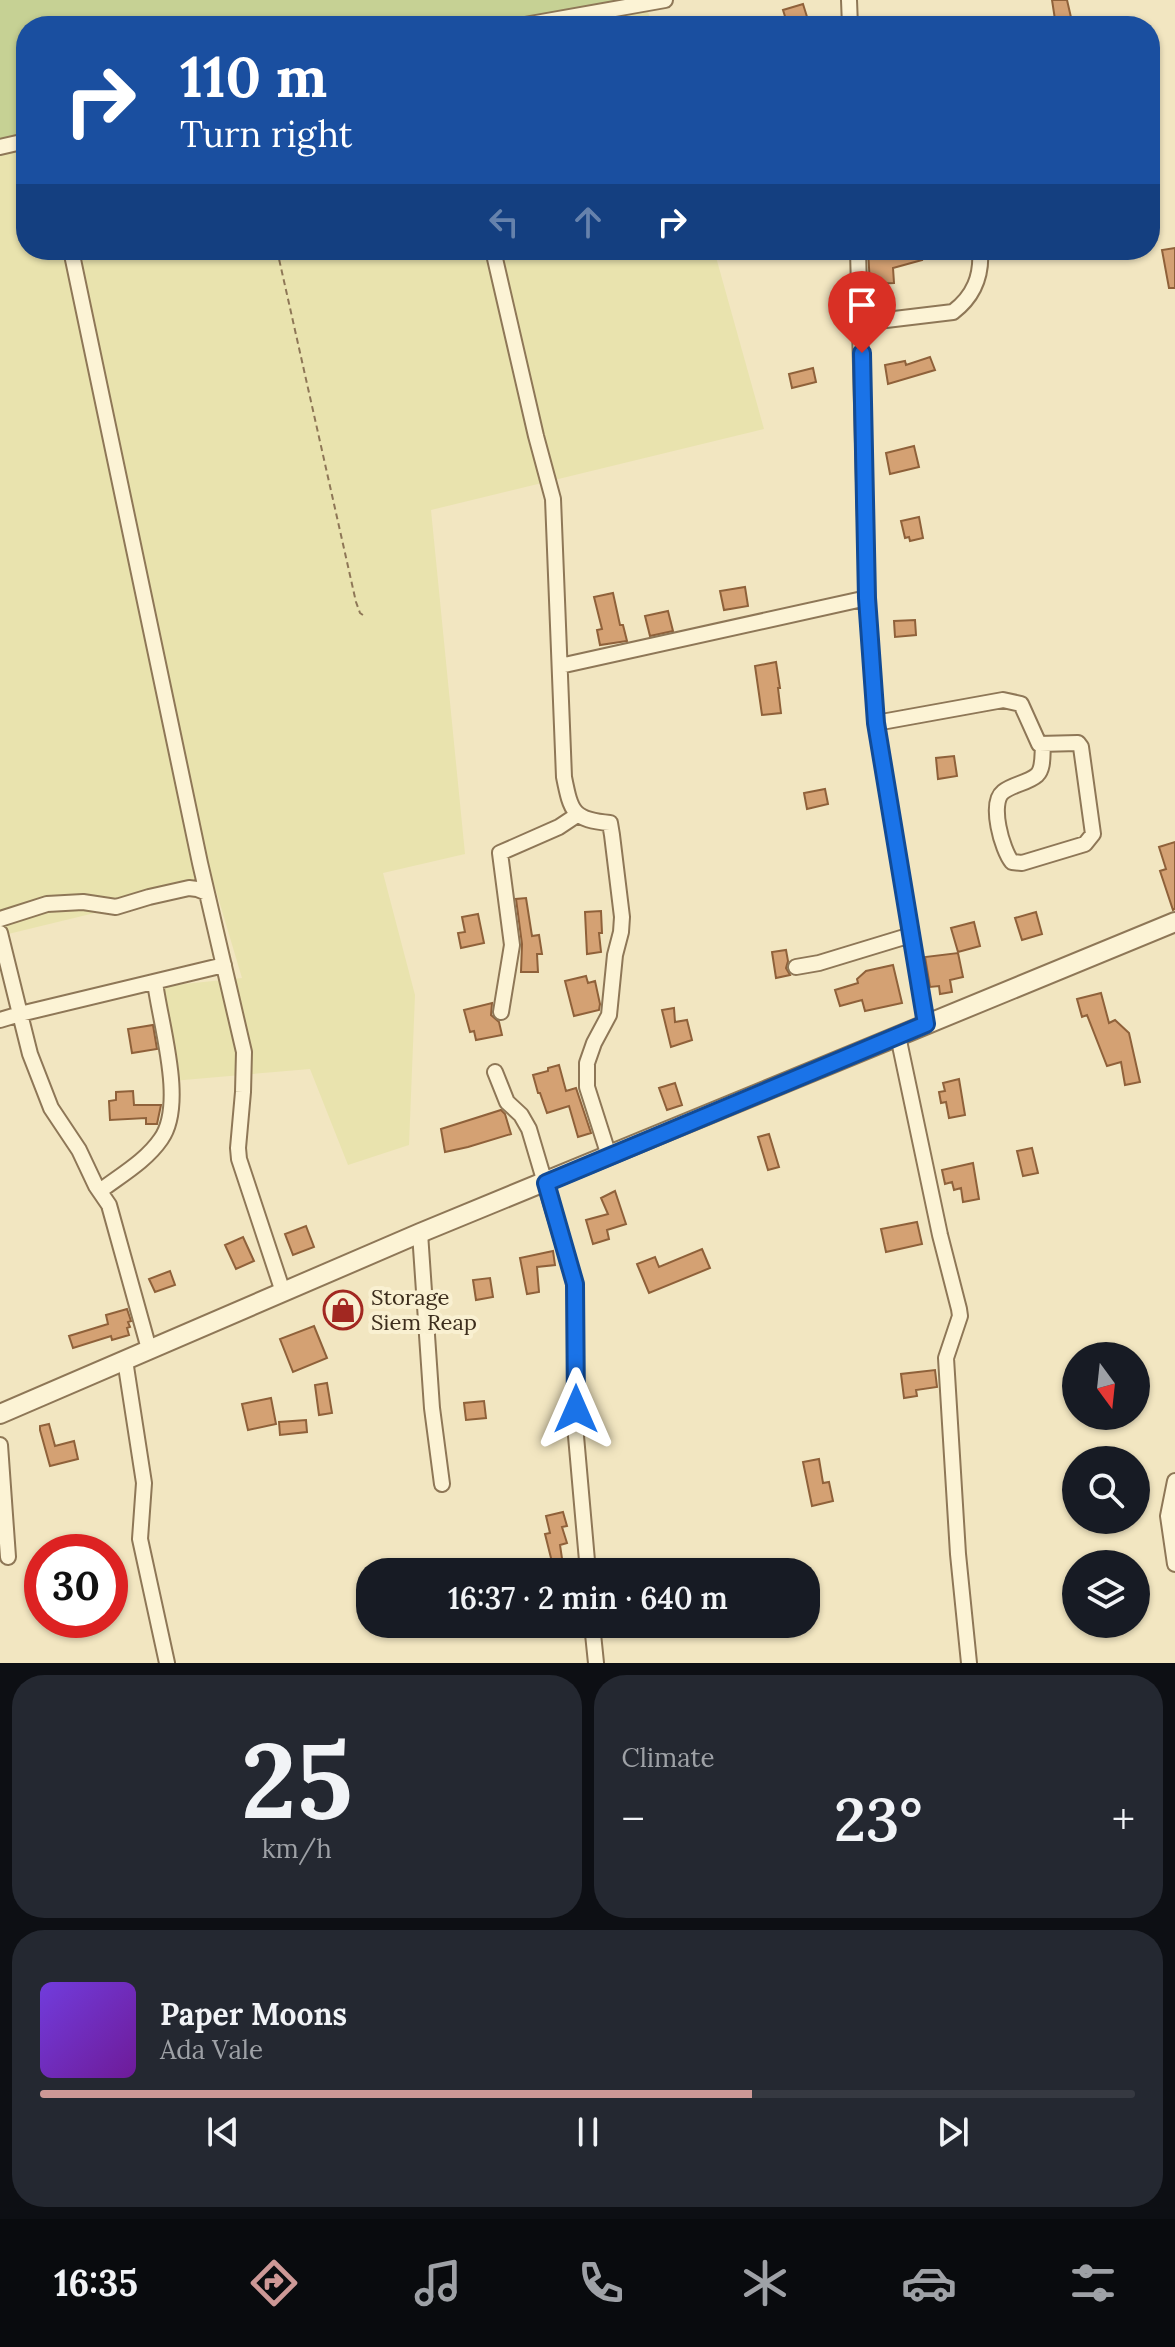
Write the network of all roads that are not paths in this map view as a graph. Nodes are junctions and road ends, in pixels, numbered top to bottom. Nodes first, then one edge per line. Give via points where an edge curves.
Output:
1 (665, 0) edge
2 (575, 16) edge
3 (73, 260) edge
4 (495, 260) edge
5 (858, 260) edge
6 (980, 260) edge
7 (861, 323) junction
8 (867, 598) junction
9 (560, 666) junction
10 (876, 723) junction
11 (1043, 745) junction
12 (577, 815) junction
13 (207, 893) junction
14 (0, 919) edge
15 (1175, 922) edge
16 (0, 933) edge
17 (911, 935) junction
18 (224, 965) junction
19 (796, 967) dead end
20 (155, 982) junction
21 (501, 1012) dead end
22 (20, 1014) junction
23 (0, 1020) edge
24 (926, 1024) junction
25 (898, 1036) junction
26 (495, 1072) dead end
27 (609, 1156) junction
28 (546, 1183) junction
29 (100, 1191) junction
30 (420, 1233) junction
31 (283, 1292) junction
32 (149, 1349) junction
33 (125, 1360) junction
34 (0, 1414) edge
35 (0, 1445) edge
36 (1175, 1481) edge
37 (442, 1484) dead end
38 (8, 1557) dead end
39 (587, 1558) edge
40 (1175, 1564) edge
41 (593, 1638) edge
42 (167, 1663) edge
43 (596, 1663) edge
44 (969, 1663) edge

1 - 2 street
3 - 13 street
4 - 9 street via 553,499
5 - 7 street
6 - 7 street via 980,277 953,312
7 - 8 street
8 - 9 street
8 - 10 street
9 - 12 street via 564,777
10 - 11 street via 1014,701 1021,704
10 - 17 street
11 - 11 street via 1042,768 1036,776 996,801 1006,855 1012,862 1085,844 1093,834 1079,744
12 - 21 street via 500,853 512,945
12 - 27 street via 610,823 622,917 609,1015 594,1043 586,1076
13 - 14 street via 189,888 116,907 47,904
13 - 18 street
15 - 24 street
16 - 22 street
17 - 19 street
17 - 24 street
18 - 20 street
18 - 31 street via 244,1052 239,1159
20 - 22 street
20 - 29 street via 170,1069 171,1116 161,1140 143,1160
22 - 23 street
22 - 29 street via 51,1108
24 - 25 street
25 - 27 street
25 - 44 street via 960,1316 946,1358
26 - 28 street via 507,1102 526,1122
27 - 28 street
28 - 30 street
28 - 39 street via 576,1293 576,1436
29 - 32 street via 109,1205
30 - 31 street
30 - 37 street via 430,1395
31 - 32 street
32 - 33 street
33 - 34 street
33 - 42 street via 144,1483 140,1539
35 - 38 street
36 - 40 street via 1168,1516
41 - 43 street

